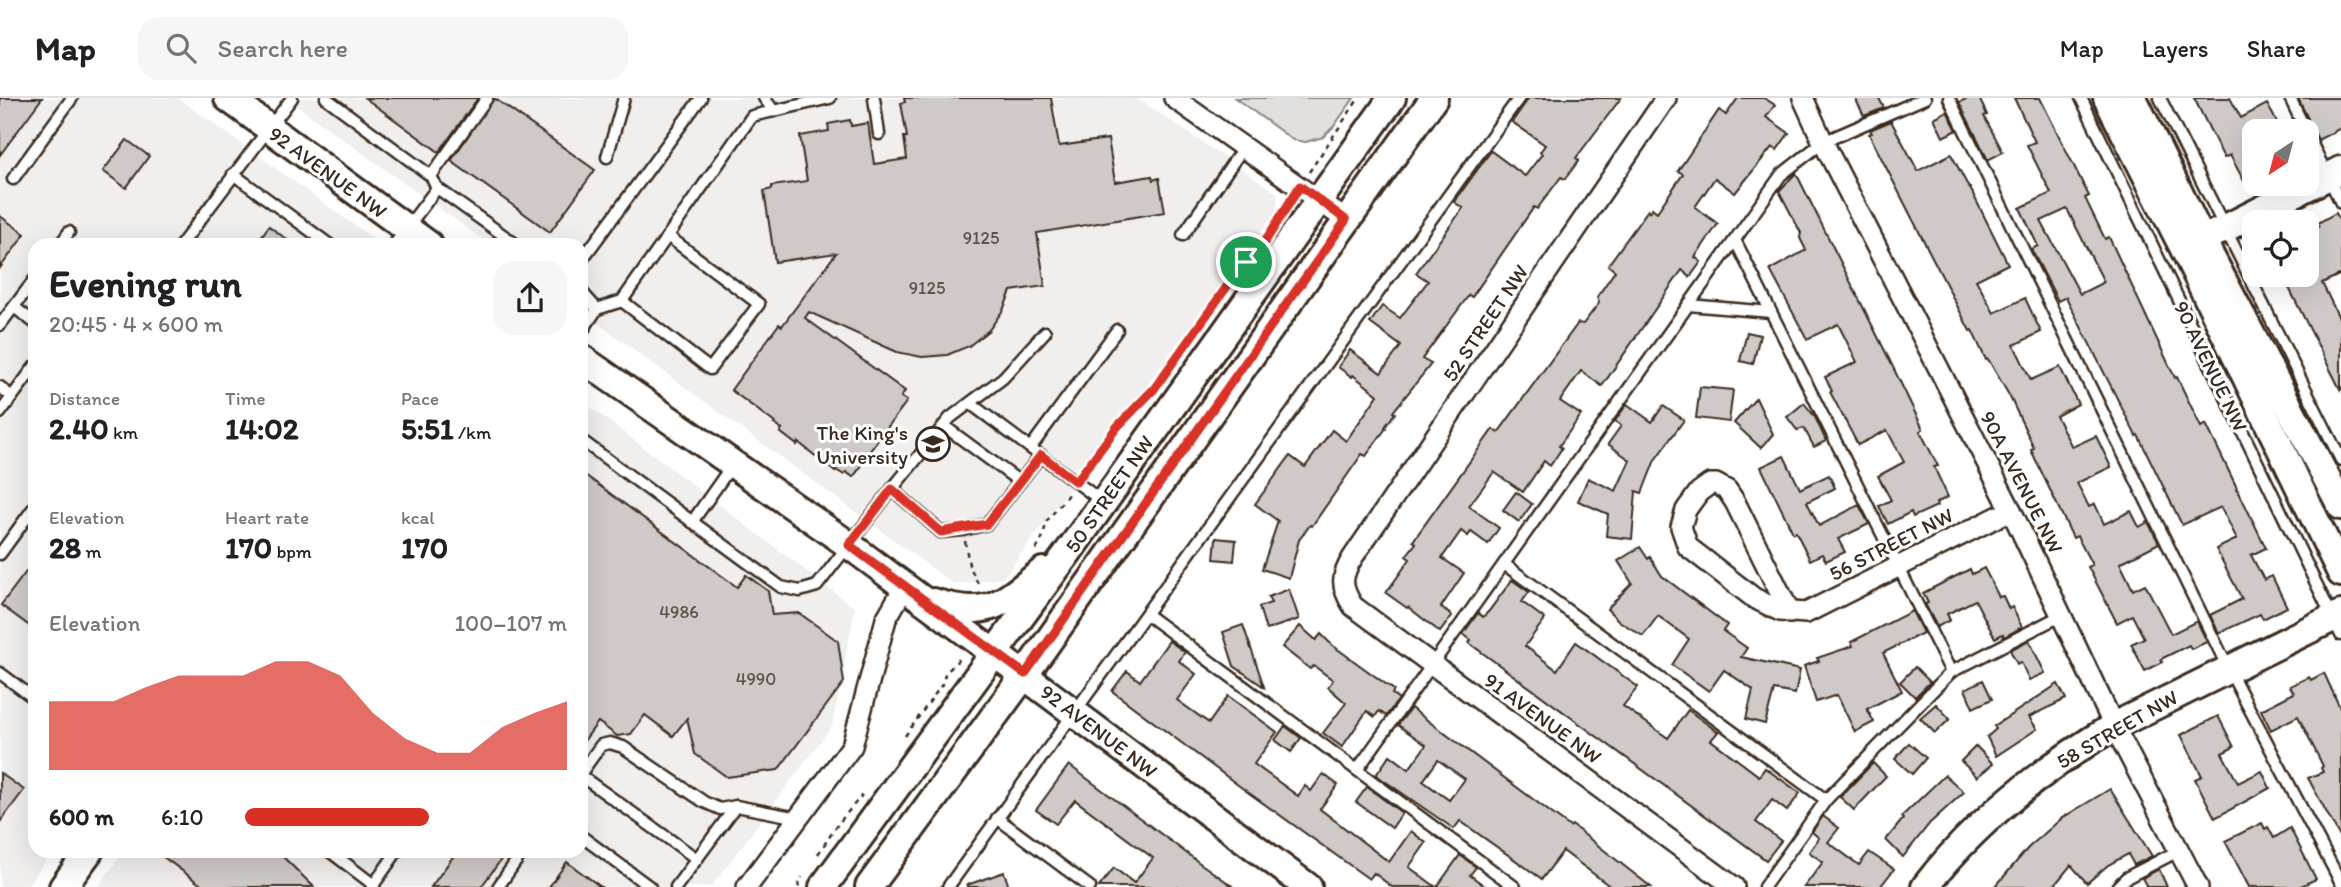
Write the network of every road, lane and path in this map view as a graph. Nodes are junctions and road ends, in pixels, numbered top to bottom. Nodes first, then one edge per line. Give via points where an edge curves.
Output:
1 (72, 98) edge
2 (228, 98) edge
3 (292, 98) edge
4 (326, 98) edge
5 (487, 98) edge
6 (624, 98) edge
7 (701, 98) edge
8 (764, 98) edge
9 (830, 98) edge
10 (874, 98) edge
11 (1174, 98) edge
12 (1359, 98) edge
13 (1392, 98) edge
14 (1434, 98) edge
15 (1519, 98) edge
16 (1666, 98) edge
17 (1803, 98) edge
18 (1925, 98) edge
19 (1950, 98) edge
20 (2081, 98) edge
21 (2107, 98) edge
22 (2133, 98) edge
23 (2160, 98) edge
24 (2290, 98) edge
25 (774, 111) junction
26 (2300, 119) edge
27 (268, 127) junction
28 (879, 134) dead end
29 (1823, 142) junction
30 (1243, 148) junction
31 (2319, 152) edge
32 (607, 157) dead end
33 (233, 174) junction
34 (2334, 174) edge
35 (431, 176) junction
36 (13, 179) dead end
37 (437, 188) junction
38 (1309, 193) junction
39 (2341, 203) edge
40 (1346, 220) junction
41 (69, 232) dead end
42 (1183, 235) dead end
43 (401, 237) edge
44 (669, 237) junction
45 (65, 238) edge
46 (186, 238) edge
47 (320, 238) edge
48 (507, 238) edge
49 (1735, 240) junction
50 (2193, 245) junction
51 (588, 251) edge
52 (1252, 256) dead end
53 (28, 288) edge
54 (588, 298) edge
55 (622, 301) junction
56 (1688, 305) junction
57 (14, 307) junction
58 (597, 309) junction
59 (1771, 312) junction
60 (28, 318) edge
61 (588, 322) edge
62 (0, 326) edge
63 (1117, 330) dead end
64 (1045, 332) dead end
65 (588, 363) edge
66 (28, 375) edge
67 (0, 387) edge
68 (12, 397) junction
69 (971, 404) junction
70 (0, 413) edge
71 (944, 426) junction
72 (588, 445) edge
73 (1031, 447) junction
74 (1041, 455) junction
75 (2341, 460) edge
76 (733, 464) junction
77 (1020, 482) junction
78 (1076, 482) junction
79 (892, 489) junction
80 (1103, 502) junction
81 (2341, 506) edge
82 (2011, 510) junction
83 (28, 516) edge
84 (692, 522) junction
85 (963, 530) junction
86 (849, 545) junction
87 (1069, 551) junction
88 (1034, 552) dead end
89 (0, 554) edge
90 (1504, 564) junction
91 (1898, 566) junction
92 (1343, 573) joint
93 (2341, 573) edge
94 (987, 591) dead end
95 (914, 593) junction
96 (1790, 613) junction
97 (1146, 614) junction
98 (2062, 615) junction
99 (2338, 622) edge
100 (995, 653) junction
101 (1432, 664) junction
102 (2228, 668) junction
103 (1951, 672) junction
104 (0, 673) edge
105 (945, 674) dead end
106 (1025, 674) junction
107 (28, 694) edge
108 (1074, 713) junction
109 (2114, 726) junction
110 (903, 738) dead end
111 (588, 764) edge
112 (1357, 770) junction
113 (588, 780) edge
114 (865, 791) dead end
115 (1826, 800) junction
116 (736, 806) junction
117 (798, 818) junction
118 (997, 818) junction
119 (588, 841) edge
120 (2179, 850) junction
121 (817, 857) dead end
122 (85, 858) edge
123 (338, 858) edge
124 (392, 858) edge
125 (518, 858) edge
126 (697, 859) junction
127 (815, 879) edge
128 (2341, 883) edge
129 (66, 886) edge
130 (373, 886) edge
131 (498, 887) edge
132 (650, 887) edge
133 (676, 887) edge
134 (747, 887) edge
135 (798, 887) edge
136 (869, 887) edge
137 (948, 887) edge
138 (1090, 887) edge
139 (1308, 887) edge
140 (1515, 887) edge
141 (1734, 887) edge
142 (1764, 887) edge
143 (1925, 887) edge
144 (2117, 887) edge
145 (2198, 887) edge

1 - 36 lane
2 - 27 main road, 92 AVENUE NW
3 - 27 lane
4 - 35 lane
5 - 35 lane
6 - 32 lane
7 - 51 lane
8 - 25 lane
9 - 25 lane
10 - 28 lane
11 - 30 street
12 - 38 path
13 - 38 main road, 50 STREET NW
14 - 40 main road, 50 STREET NW
15 - 97 lane
16 - 92 street, 52 STREET NW
17 - 29 street, 90A AVENUE NW
18 - 29 lane
19 - 102 lane
20 - 50 lane, 90 AVENUE NW
21 - 50 main road, 90 AVENUE NW
22 - 50 main road, 90 AVENUE NW
23 - 50 lane, 90 AVENUE NW
24 - 26 lane
25 - 44 lane via 752,116
27 - 33 lane
27 - 43 main road, 92 AVENUE NW
29 - 49 lane via 1781,176
29 - 82 street, 90A AVENUE NW
30 - 38 street
30 - 42 lane
31 - 34 lane
33 - 46 lane
33 - 47 lane
34 - 39 lane
34 - 50 main road
35 - 37 lane
37 - 43 lane
37 - 48 lane
38 - 40 street
38 - 80 main road, 50 STREET NW
40 - 106 main road, 50 STREET NW
41 - 45 lane
44 - 55 lane
44 - 55 lane via 759,304 710,369
49 - 56 lane
49 - 59 lane
50 - 75 lane, 90 AVENUE NW
50 - 81 main road, 90 AVENUE NW
50 - 93 main road, 90 AVENUE NW
50 - 99 lane, 90 AVENUE NW
52 - 78 path via 1154,389 1117,427
53 - 57 lane
54 - 58 lane
55 - 58 lane
56 - 59 lane
56 - 90 lane
57 - 60 lane
57 - 62 lane
58 - 61 lane
59 - 91 lane
63 - 73 lane
64 - 69 lane via 1003,378
65 - 76 main road, 92 AVENUE NW
66 - 68 lane
67 - 68 lane
68 - 70 lane
69 - 71 lane
69 - 73 lane
71 - 77 lane
71 - 79 lane
72 - 84 lane
73 - 74 lane
74 - 77 lane
74 - 78 lane
76 - 84 lane
76 - 86 main road, 92 AVENUE NW
77 - 85 lane via 987,524
78 - 80 lane
78 - 88 path via 1047,521
79 - 85 lane via 941,532
79 - 86 lane
80 - 87 main road, 50 STREET NW
82 - 91 street, 56 STREET NW
82 - 98 street, 90A AVENUE NW
83 - 89 lane
84 - 86 lane via 781,587 800,590 817,586
85 - 94 path via 969,565 981,592
86 - 95 main road, 92 AVENUE NW
87 - 95 main road via 988,609 955,609
87 - 100 main road, 50 STREET NW
90 - 101 lane
90 - 115 lane
91 - 96 street, 56 STREET NW via 1805,613
91 - 103 lane
92 - 101 street, 91 AVENUE NW via 1345,594 1353,606
95 - 100 main road, 92 AVENUE NW
95 - 117 street via 886,619 852,746
96 - 96 street via 1735,502 1727,490 1710,484 1686,510 1681,527 1688,547 1754,598
97 - 108 lane
97 - 112 lane
98 - 103 lane
98 - 109 street, 90A AVENUE NW
99 - 102 main road, 58 STREET NW
100 - 106 main road, 92 AVENUE NW
100 - 127 main road, 50 STREET NW
101 - 112 lane
101 - 141 street, 91 AVENUE NW
102 - 109 main road, 58 STREET NW
102 - 128 lane
103 - 115 lane
104 - 107 lane
105 - 110 path
106 - 108 main road, 92 AVENUE NW
106 - 136 main road, 50 STREET NW
108 - 118 lane
108 - 139 main road, 92 AVENUE NW
109 - 120 street, 90A AVENUE NW
109 - 143 main road, 58 STREET NW via 2026,785
111 - 116 lane via 601,745 610,743 623,747 704,802 720,809
112 - 140 lane
113 - 126 lane
114 - 121 path
115 - 142 lane
116 - 117 lane
116 - 126 lane
117 - 134 street
118 - 137 lane
118 - 138 lane
119 - 132 lane
120 - 144 lane
120 - 145 street, 90A AVENUE NW
122 - 129 main road
123 - 130 lane
124 - 130 lane
125 - 131 lane
126 - 133 lane
127 - 135 path

